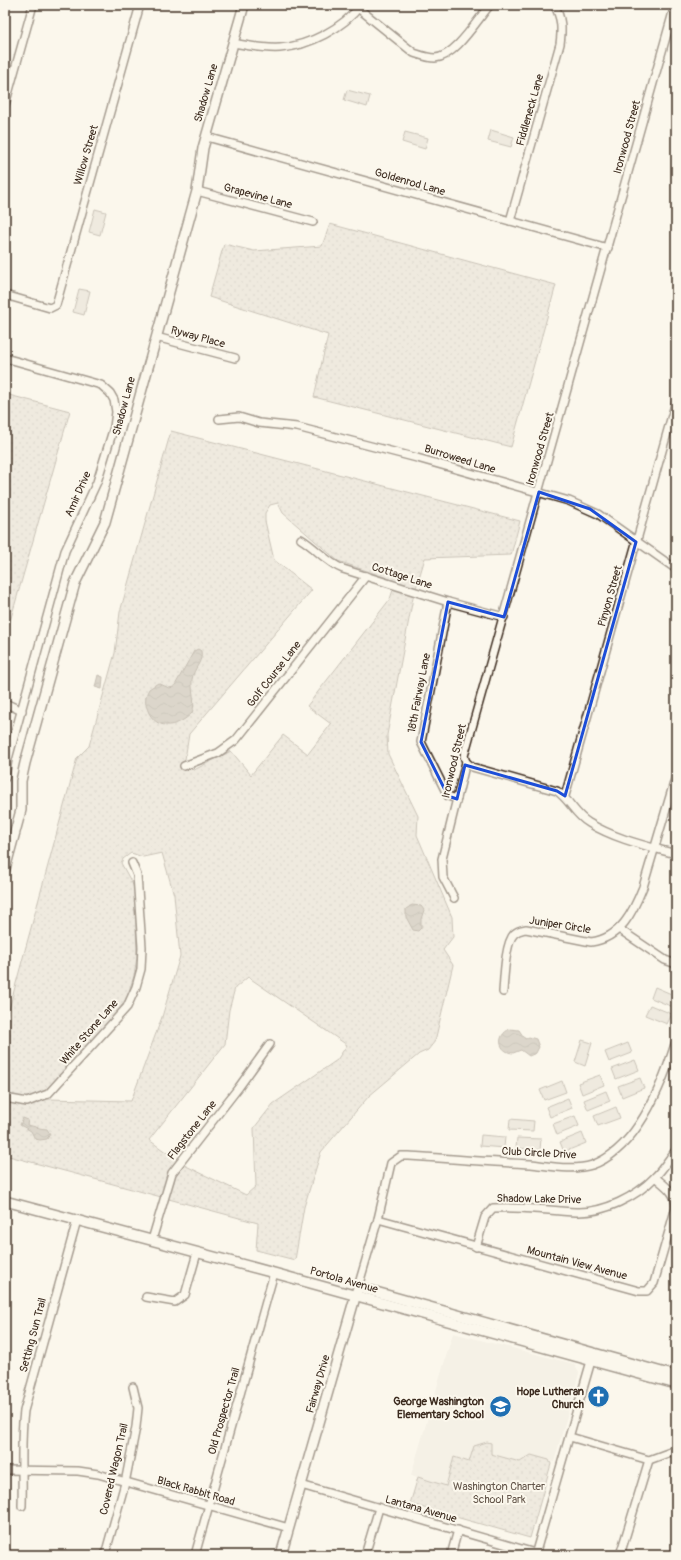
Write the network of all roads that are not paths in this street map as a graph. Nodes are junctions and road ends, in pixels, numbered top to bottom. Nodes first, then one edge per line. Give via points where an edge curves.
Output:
1 (33, 5) edge
2 (140, 5) edge
3 (244, 5) edge
4 (490, 5) edge
5 (554, 5) edge
6 (675, 5) edge
7 (360, 7) edge
8 (233, 43) junction
9 (5, 105) edge
10 (207, 136) junction
11 (198, 190) junction
12 (510, 221) junction
13 (313, 222) dead end
14 (608, 248) junction
15 (5, 296) edge
16 (156, 337) junction
17 (5, 358) edge
18 (235, 358) dead end
19 (676, 401) edge
20 (220, 419) dead end
21 (539, 492) junction
22 (301, 539) dead end
23 (636, 542) junction
24 (676, 569) edge
25 (366, 576) junction
26 (448, 602) junction
27 (504, 618) junction
28 (5, 703) edge
29 (22, 711) junction
30 (466, 762) junction
31 (184, 766) dead end
32 (676, 776) edge
33 (5, 778) edge
34 (565, 796) junction
35 (456, 799) junction
36 (655, 848) junction
37 (676, 854) edge
38 (132, 863) dead end
39 (5, 869) edge
40 (454, 898) dead end
41 (619, 929) junction
42 (676, 964) edge
43 (503, 992) dead end
44 (676, 1041) edge
45 (270, 1044) dead end
46 (5, 1098) edge
47 (676, 1150) edge
48 (655, 1177) junction
49 (5, 1201) edge
50 (378, 1219) junction
51 (77, 1220) junction
52 (152, 1240) junction
53 (476, 1247) junction
54 (198, 1253) junction
55 (274, 1273) junction
56 (356, 1291) junction
57 (146, 1297) dead end
58 (591, 1361) junction
59 (676, 1376) edge
60 (676, 1384) edge
61 (133, 1387) dead end
62 (570, 1437) junction
63 (676, 1450) edge
64 (649, 1460) junction
65 (5, 1470) edge
66 (23, 1470) junction
67 (125, 1483) junction
68 (301, 1486) junction
69 (22, 1506) dead end
70 (209, 1506) junction
71 (379, 1508) junction
72 (289, 1528) junction
73 (458, 1530) junction
74 (535, 1554) edge
75 (105, 1555) edge
76 (195, 1555) edge
77 (281, 1555) edge
78 (365, 1555) edge
79 (451, 1555) edge
80 (620, 1555) edge

1 - 9 street
2 - 15 street, Willow Street via 56,305 50,308
3 - 8 street, Shadow Lane
4 - 7 street via 449,53 436,58 414,53
5 - 12 street, Fiddleneck Lane via 561,18 560,44
6 - 14 street, Ironwood Street
7 - 8 street via 341,25 305,42 281,48 256,48
8 - 10 street, Shadow Lane
10 - 11 street, Shadow Lane
10 - 12 street, Goldenrod Lane
11 - 13 street, Grapevine Lane
11 - 16 street, Shadow Lane
12 - 14 street, Goldenrod Lane
14 - 21 street, Ironwood Street
16 - 18 street, Ryway Place
16 - 39 street, Shadow Lane via 105,522 75,583 25,764 21,781 21,810
17 - 29 street, Amir Drive via 101,385 110,393 116,412 97,482 65,551
19 - 23 street, Pinyon Street
20 - 21 street, Burroweed Lane via 239,417 259,423 297,427
21 - 23 street, Burroweed Lane via 590,509
21 - 27 street, Ironwood Street
22 - 25 street, Cottage Lane via 335,566
23 - 24 street, Burroweed Lane
23 - 34 street, Pinyon Street
25 - 26 street, Cottage Lane
25 - 31 street, Golf Course Lane via 236,740 218,753
26 - 27 street, Cottage Lane
26 - 35 street, 18th Fairway Lane via 421,742 448,796
27 - 30 street, Ironwood Street via 464,756
28 - 29 street
29 - 33 street, Amir Drive
30 - 34 street via 472,767 557,791
30 - 35 street, Ironwood Street
32 - 36 street, Juniper Circle
34 - 36 street via 576,812 588,823 616,836
35 - 40 street, Ironwood Street via 442,859 443,877
36 - 37 street
36 - 41 street, Juniper Circle via 636,904
38 - 46 street, White Stone Lane via 137,875 142,947 139,977 126,1007 48,1094 27,1102
41 - 42 street via 665,960
41 - 43 street, Juniper Circle via 611,936 591,942 526,929 518,931 509,944
44 - 50 street, Club Circle Drive via 667,1070 638,1129 601,1160 586,1166 566,1167 401,1156 391,1163
45 - 52 street, Flagstone Lane via 172,1173
47 - 48 street, Shadow Lake Drive
48 - 53 street, Shadow Lake Drive via 637,1192 598,1210 577,1212 493,1208 485,1217
48 - 53 street, Mountain View Avenue via 673,1193 676,1207 654,1283 647,1291 639,1292
49 - 51 street, Portola Avenue
50 - 53 street, Mountain View Avenue
50 - 56 street, Fairway Drive
51 - 52 street, Portola Avenue
51 - 66 street, Setting Sun Trail via 24,1411 21,1440
52 - 54 street, Portola Avenue
54 - 55 street, Portola Avenue
54 - 57 street via 185,1295 175,1302
55 - 56 street, Portola Avenue
55 - 70 street, Old Prospector Trail
56 - 58 street, Portola Avenue
56 - 59 street, Portola Avenue
56 - 68 street, Fairway Drive
58 - 60 street, Portola Avenue
58 - 62 street
61 - 67 street, Covered Wagon Trail via 138,1408
62 - 64 street
62 - 74 street
63 - 64 street
64 - 80 street
65 - 66 street, Black Rabbit Road
66 - 67 street, Black Rabbit Road via 78,1470
66 - 69 street, Setting Sun Trail
67 - 70 street, Black Rabbit Road
67 - 75 street, Covered Wagon Trail
68 - 71 street, Lantana Avenue
68 - 72 street, Fairway Drive
70 - 72 street, Black Rabbit Road
70 - 76 street, Old Prospector Trail
71 - 73 street, Lantana Avenue
71 - 78 street
72 - 77 street, Fairway Drive
73 - 74 street, Lantana Avenue
73 - 79 street

